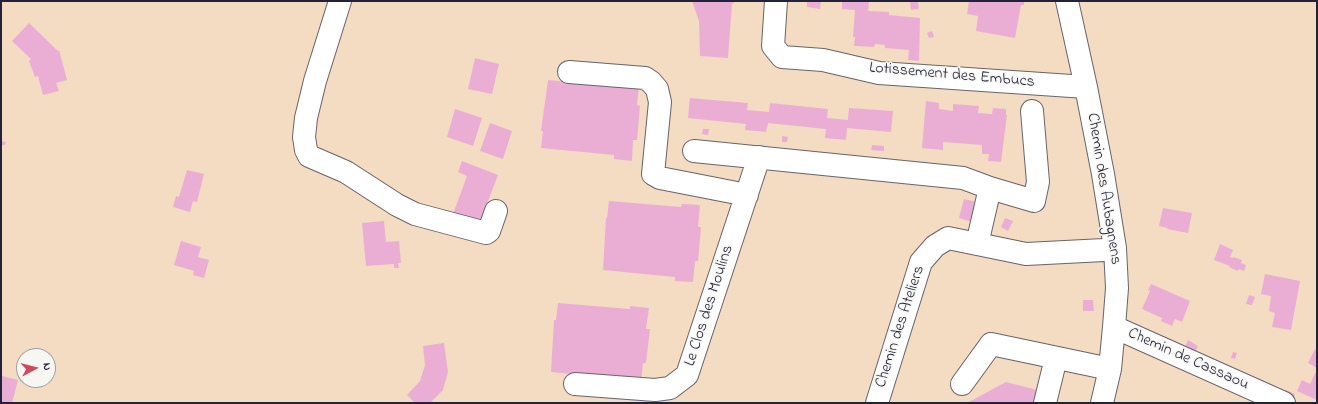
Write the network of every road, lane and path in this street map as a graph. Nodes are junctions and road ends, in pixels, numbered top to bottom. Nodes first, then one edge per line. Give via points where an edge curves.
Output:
1 (340, 1) edge
2 (776, 1) edge
3 (1067, 1) edge
4 (569, 72) dead end
5 (1086, 87) junction
6 (1032, 111) dead end
7 (694, 151) dead end
8 (759, 157) junction
9 (990, 188) junction
10 (747, 195) junction
11 (496, 211) dead end
12 (977, 244) junction
13 (1115, 248) junction
14 (1114, 327) junction
15 (1056, 358) junction
16 (1110, 369) junction
17 (575, 384) dead end
18 (962, 384) dead end
19 (877, 403) edge
20 (1045, 403) edge
21 (1102, 403) edge
22 (1284, 403) edge

1 - 11 street via 306,118 304,137 309,156 346,172 415,214 486,233
2 - 5 street, Lotissement des Embucs via 773,46 782,57 823,60 879,73
3 - 5 street, Chemin des Aubagnens
4 - 10 street via 645,78 651,82 657,89 660,102 653,174 660,178
5 - 13 street, Chemin des Aubagnens
6 - 9 street via 1038,182 1034,201
7 - 8 street
8 - 9 street via 963,178
8 - 10 street, Le Clos des Moulins
9 - 12 street
10 - 17 street, Le Clos des Moulins via 687,375 670,388 655,390
12 - 13 street, Chemin des Ateliers via 1026,254
12 - 19 street, Chemin des Ateliers via 948,238 935,246 921,262
13 - 14 street, Chemin des Aubagnens via 1117,288
14 - 16 street, Chemin des Aubagnens
14 - 22 street, Chemin de Cassaou
15 - 16 street
15 - 18 street via 991,344
15 - 20 street
16 - 21 street, Chemin des Aubagnens

